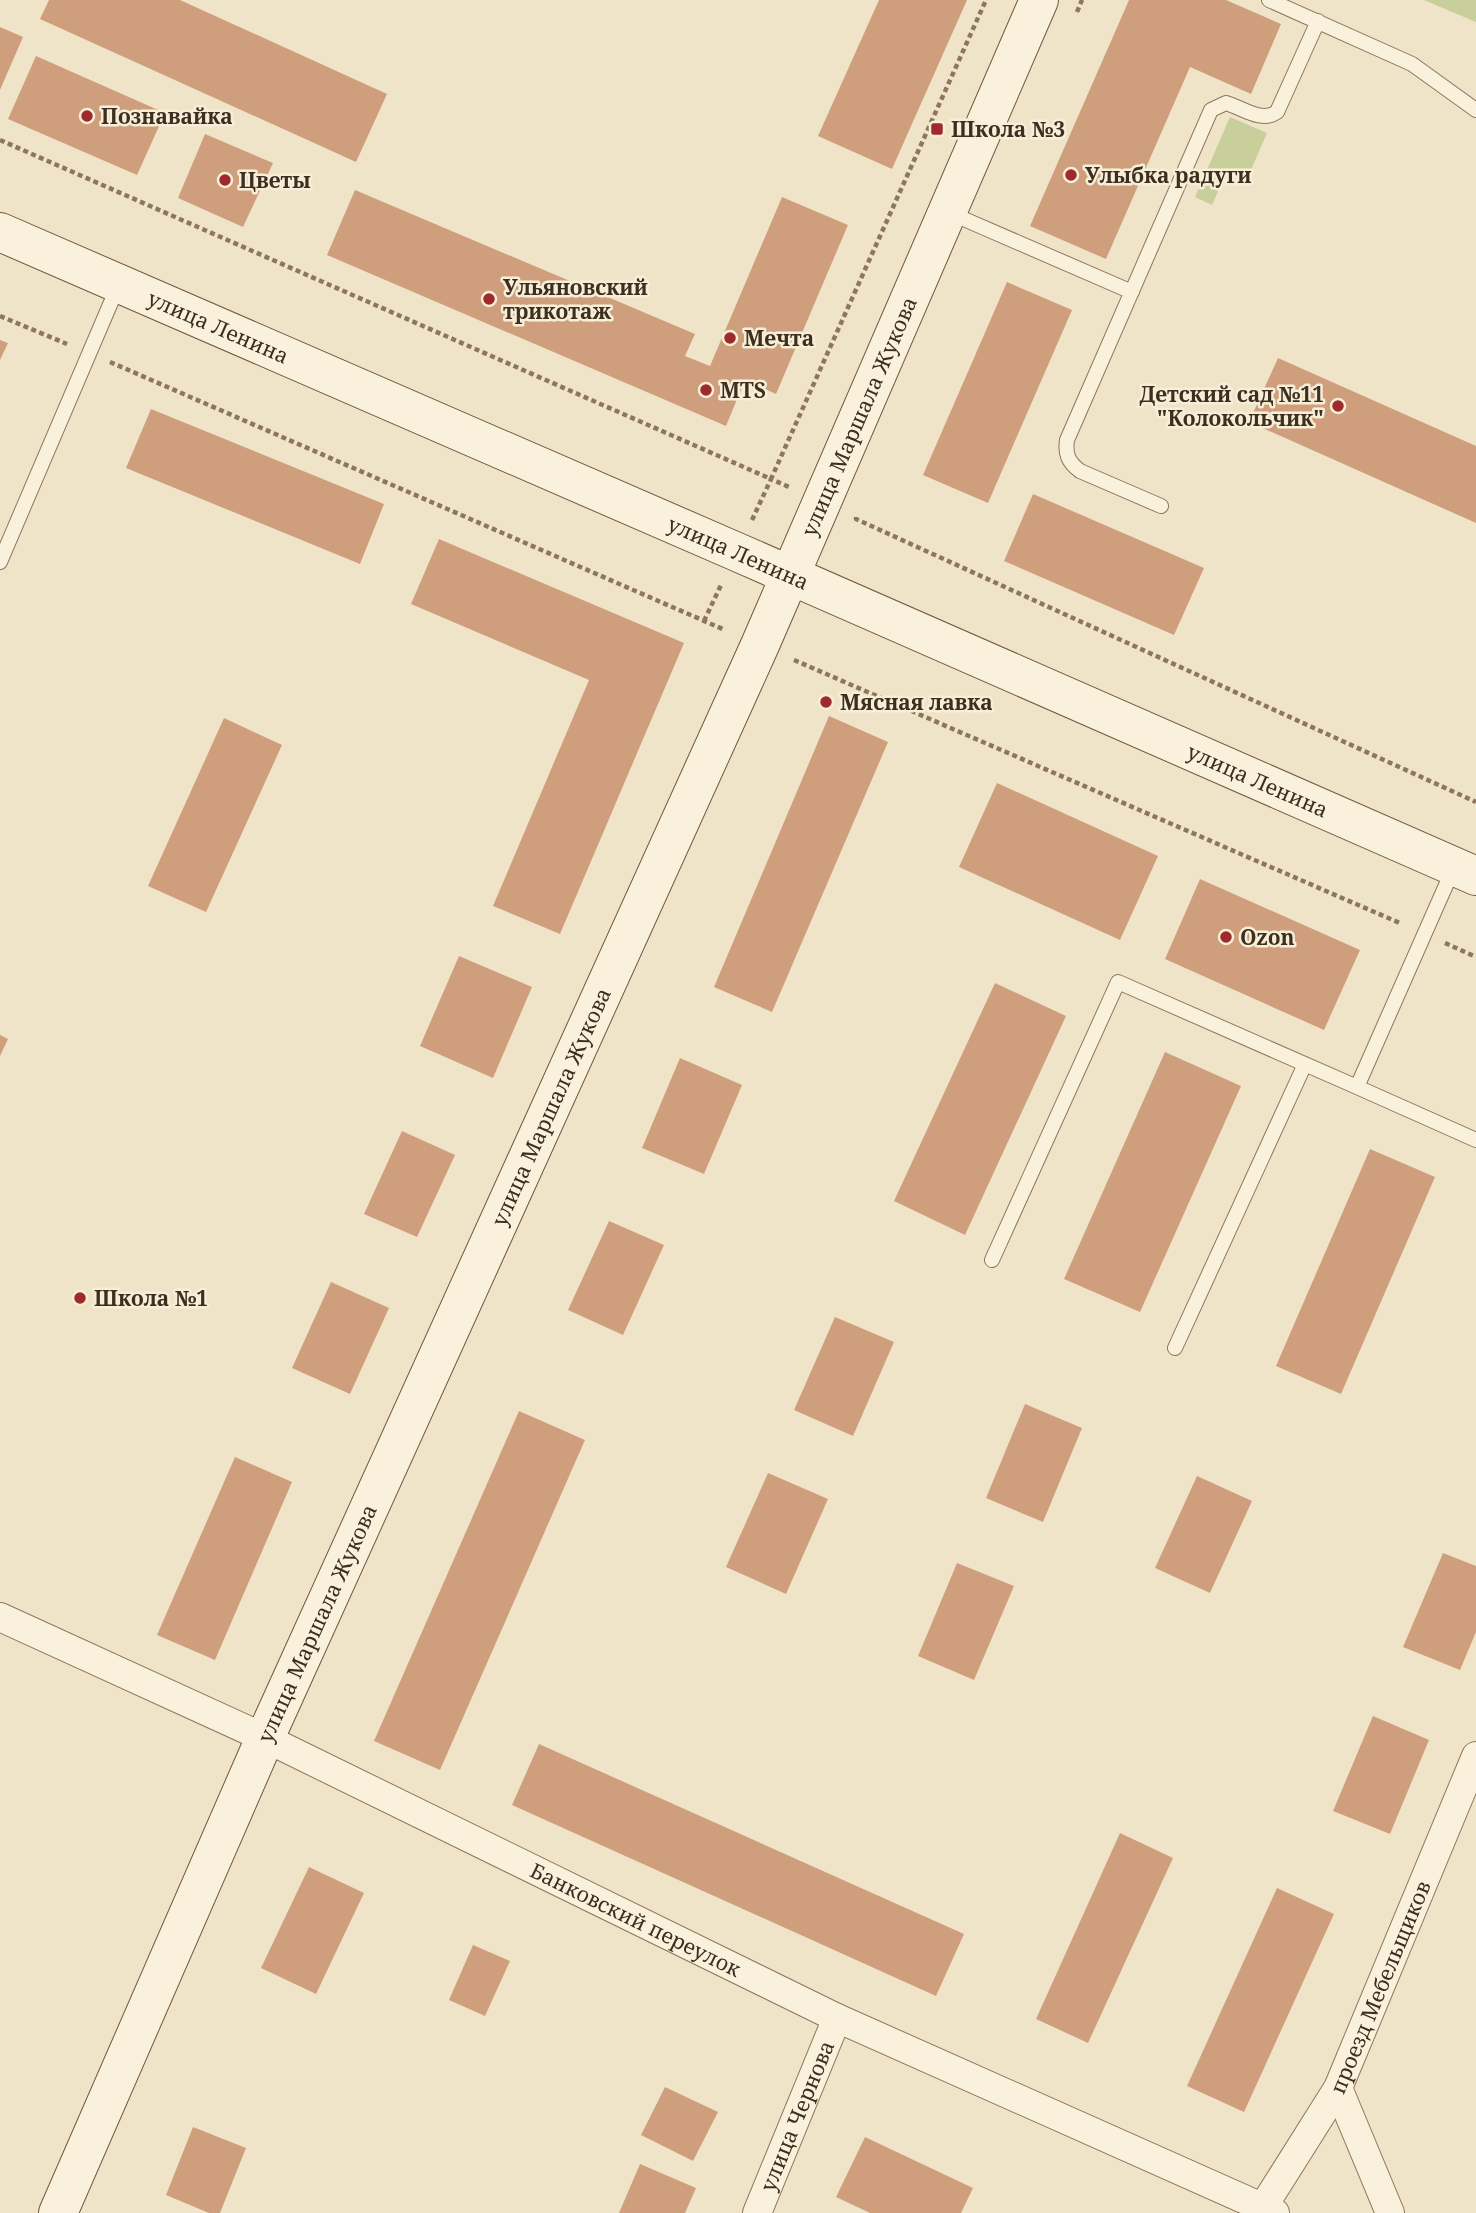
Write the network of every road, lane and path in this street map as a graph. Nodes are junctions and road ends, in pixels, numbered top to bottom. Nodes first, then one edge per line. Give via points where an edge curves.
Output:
1 (986, 0) edge
2 (1039, 0) edge
3 (1269, 0) edge
4 (1318, 21) junction
5 (1476, 110) edge
6 (0, 140) edge
7 (947, 212) junction
8 (0, 232) edge
9 (120, 284) junction
10 (1132, 292) junction
11 (1161, 506) dead end
12 (0, 562) edge
13 (790, 575) junction
14 (1465, 871) edge
15 (1305, 1064) junction
16 (1357, 1087) junction
17 (1476, 1140) edge
18 (992, 1260) dead end
19 (1175, 1348) dead end
20 (0, 1617) edge
21 (265, 1738) junction
22 (1476, 1756) edge
23 (837, 2018) junction
24 (1338, 2088) junction
25 (1269, 2210) edge
26 (58, 2213) edge
27 (757, 2213) edge
28 (1390, 2213) edge

1 - 6 path via 771,479
2 - 7 main road, улица Маршала Жукова
3 - 4 lane
4 - 5 lane via 1412,64
4 - 10 lane via 1277,112 1258,116 1226,103 1211,110
7 - 10 lane
7 - 13 main road, улица Маршала Жукова
8 - 9 main road, улица Ленина
9 - 12 lane
9 - 13 main road, улица Ленина
10 - 11 lane via 1066,450 1080,471
13 - 14 main road, улица Ленина
13 - 21 main road, улица Маршала Жукова
14 - 16 lane
15 - 16 lane
15 - 18 lane via 1118,982
15 - 19 lane
16 - 17 lane
20 - 21 street, Банковский переулок
21 - 23 street, Банковский переулок
21 - 26 main road, улица Маршала Жукова
22 - 24 street, проезд Мебельщиков
23 - 25 street, Банковский переулок
23 - 27 street, улица Чернова
24 - 25 street, проезд Мебельщиков
24 - 28 street

